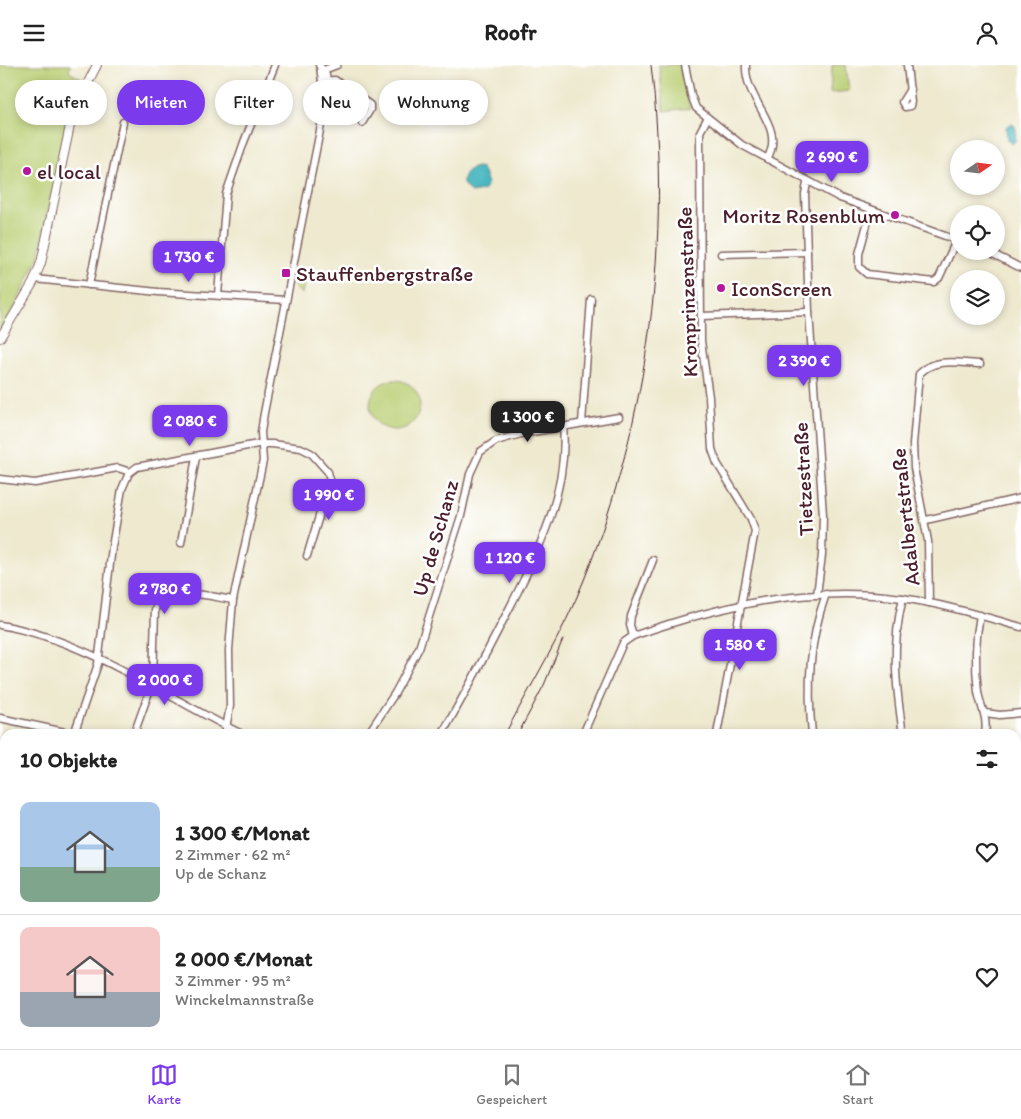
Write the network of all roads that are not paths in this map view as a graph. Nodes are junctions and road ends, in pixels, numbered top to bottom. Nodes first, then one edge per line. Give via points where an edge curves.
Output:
1 (97, 65) edge
2 (275, 65) edge
3 (337, 65) edge
4 (684, 65) edge
5 (746, 65) edge
6 (907, 65) edge
7 (321, 68) edge
8 (324, 80) edge
9 (910, 89) dead end
10 (707, 119) junction
11 (122, 125) edge
12 (319, 125) edge
13 (767, 159) junction
14 (807, 183) junction
15 (871, 210) junction
16 (950, 238) edge
17 (807, 252) junction
18 (721, 254) dead end
19 (950, 256) edge
20 (1005, 260) edge
21 (1021, 268) edge
22 (35, 279) junction
23 (89, 285) junction
24 (218, 295) junction
25 (590, 299) dead end
26 (286, 300) junction
27 (810, 312) junction
28 (702, 316) junction
29 (0, 338) edge
30 (980, 364) dead end
31 (619, 417) dead end
32 (582, 423) junction
33 (562, 426) junction
34 (262, 443) junction
35 (196, 457) junction
36 (130, 472) junction
37 (0, 479) edge
38 (1021, 498) edge
39 (926, 520) junction
40 (181, 543) dead end
41 (306, 556) dead end
42 (652, 560) dead end
43 (817, 595) junction
44 (826, 595) junction
45 (903, 598) junction
46 (233, 599) junction
47 (742, 603) junction
48 (929, 603) junction
49 (980, 615) junction
50 (0, 625) edge
51 (1021, 627) edge
52 (633, 636) junction
53 (98, 658) junction
54 (151, 685) junction
55 (985, 713) junction
56 (1021, 713) edge
57 (1000, 715) junction
58 (0, 718) edge
59 (986, 726) junction
60 (227, 727) junction
61 (51, 729) edge
62 (76, 729) edge
63 (136, 729) edge
64 (231, 729) edge
65 (371, 729) edge
66 (445, 729) edge
67 (585, 729) edge
68 (718, 729) edge
69 (812, 729) edge
70 (902, 729) edge
71 (986, 729) edge

1 - 22 main road via 71,121 44,252
2 - 24 street via 226,194
3 - 7 street
4 - 10 street via 692,101
5 - 13 street via 750,92 770,127 772,148
6 - 9 street
7 - 8 street
10 - 13 street via 732,139
10 - 28 street, Kronprinzenstraße via 700,132
11 - 23 street
12 - 26 street
13 - 14 street
14 - 15 street
14 - 17 street, Tietzestraße
15 - 16 street
15 - 19 street via 858,259 859,267 867,273 934,282
17 - 18 street
17 - 27 street, Tietzestraße
20 - 21 street
22 - 23 street
22 - 29 main road
23 - 24 street
24 - 26 street
25 - 32 street
26 - 34 street via 264,413
27 - 28 street
27 - 43 street, Tietzestraße via 823,515
28 - 47 street, Kronprinzenstraße via 713,454 755,531
30 - 39 street, Adalbertstraße via 935,363 919,374 914,457
31 - 32 street, Up de Schanz
32 - 33 street, Up de Schanz
33 - 65 street, Up de Schanz via 496,441 477,457 419,648
33 - 66 street via 559,481 546,529 476,676
34 - 35 street
34 - 41 street via 306,450 328,472 330,480
34 - 46 street via 262,465
35 - 36 street via 144,465
35 - 40 street
36 - 37 street via 118,468 35,483
36 - 53 street via 122,489
38 - 39 street
39 - 48 street, Adalbertstraße via 930,555
42 - 52 street via 631,616
43 - 44 street
43 - 47 street
44 - 45 street
44 - 69 street via 815,623 810,658
45 - 48 street
45 - 70 street via 894,647
46 - 54 street via 180,594 167,595 159,601 154,610 155,664
46 - 60 street
47 - 52 street
47 - 68 street, Kronprinzenstraße
48 - 49 street
49 - 51 street
49 - 55 street via 976,667
50 - 53 street via 42,635
52 - 67 street via 620,648
53 - 54 street
53 - 62 street
54 - 60 street
54 - 63 street
55 - 57 street
55 - 59 street
56 - 57 street
57 - 59 street
58 - 61 street
59 - 71 street
60 - 64 street

